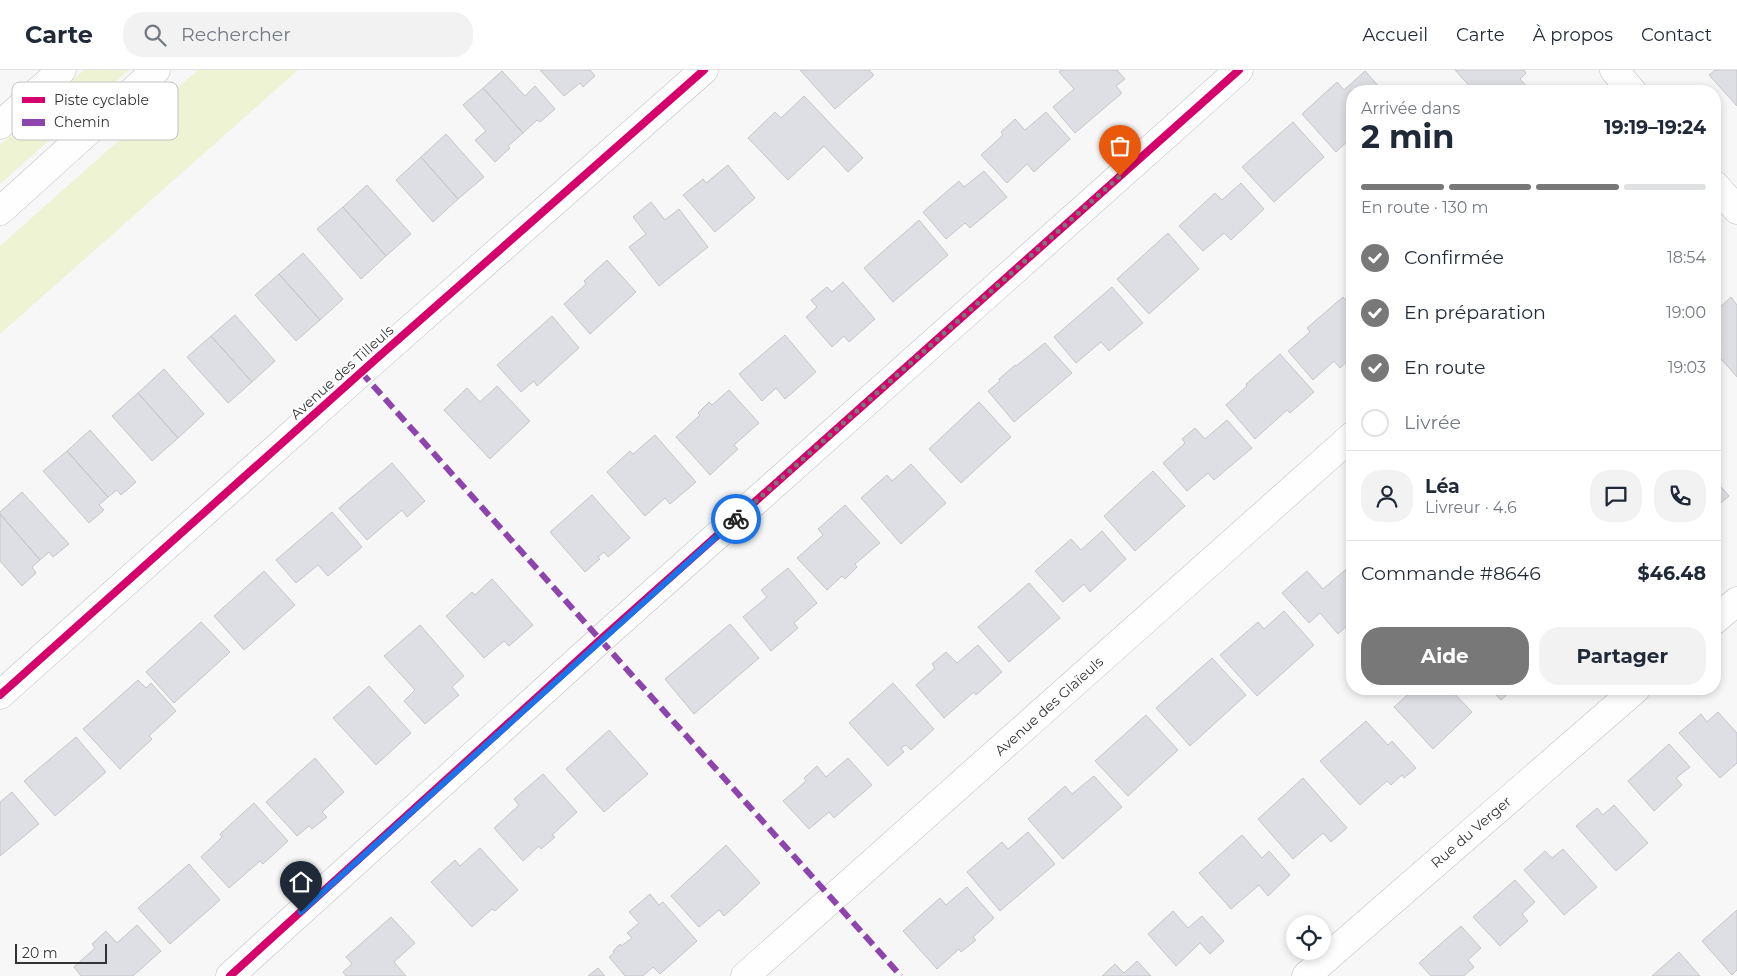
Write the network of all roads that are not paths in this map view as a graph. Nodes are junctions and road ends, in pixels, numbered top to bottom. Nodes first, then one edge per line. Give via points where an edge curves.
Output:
1 (62, 70) edge
2 (156, 70) edge
3 (704, 70) edge
4 (1239, 70) edge
5 (1614, 70) edge
6 (49, 82) edge
7 (143, 82) edge
8 (1627, 85) edge
9 (12, 115) edge
10 (0, 126) edge
11 (79, 140) edge
12 (1721, 192) edge
13 (1737, 210) edge
14 (0, 211) edge
15 (1346, 441) edge
16 (1737, 601) edge
17 (1721, 615) edge
18 (0, 695) edge
19 (1629, 695) edge
20 (243, 972) edge
21 (745, 976) edge
22 (1306, 976) edge

1 - 6 main road
2 - 7 main road
3 - 18 main road, Avenue des Tilleuls
4 - 20 main road via 630,614
5 - 8 main road
9 - 10 main road
11 - 14 main road
12 - 13 main road
15 - 21 main road, Avenue des Glaïeuls
16 - 17 main road
19 - 22 main road, Rue du Verger

